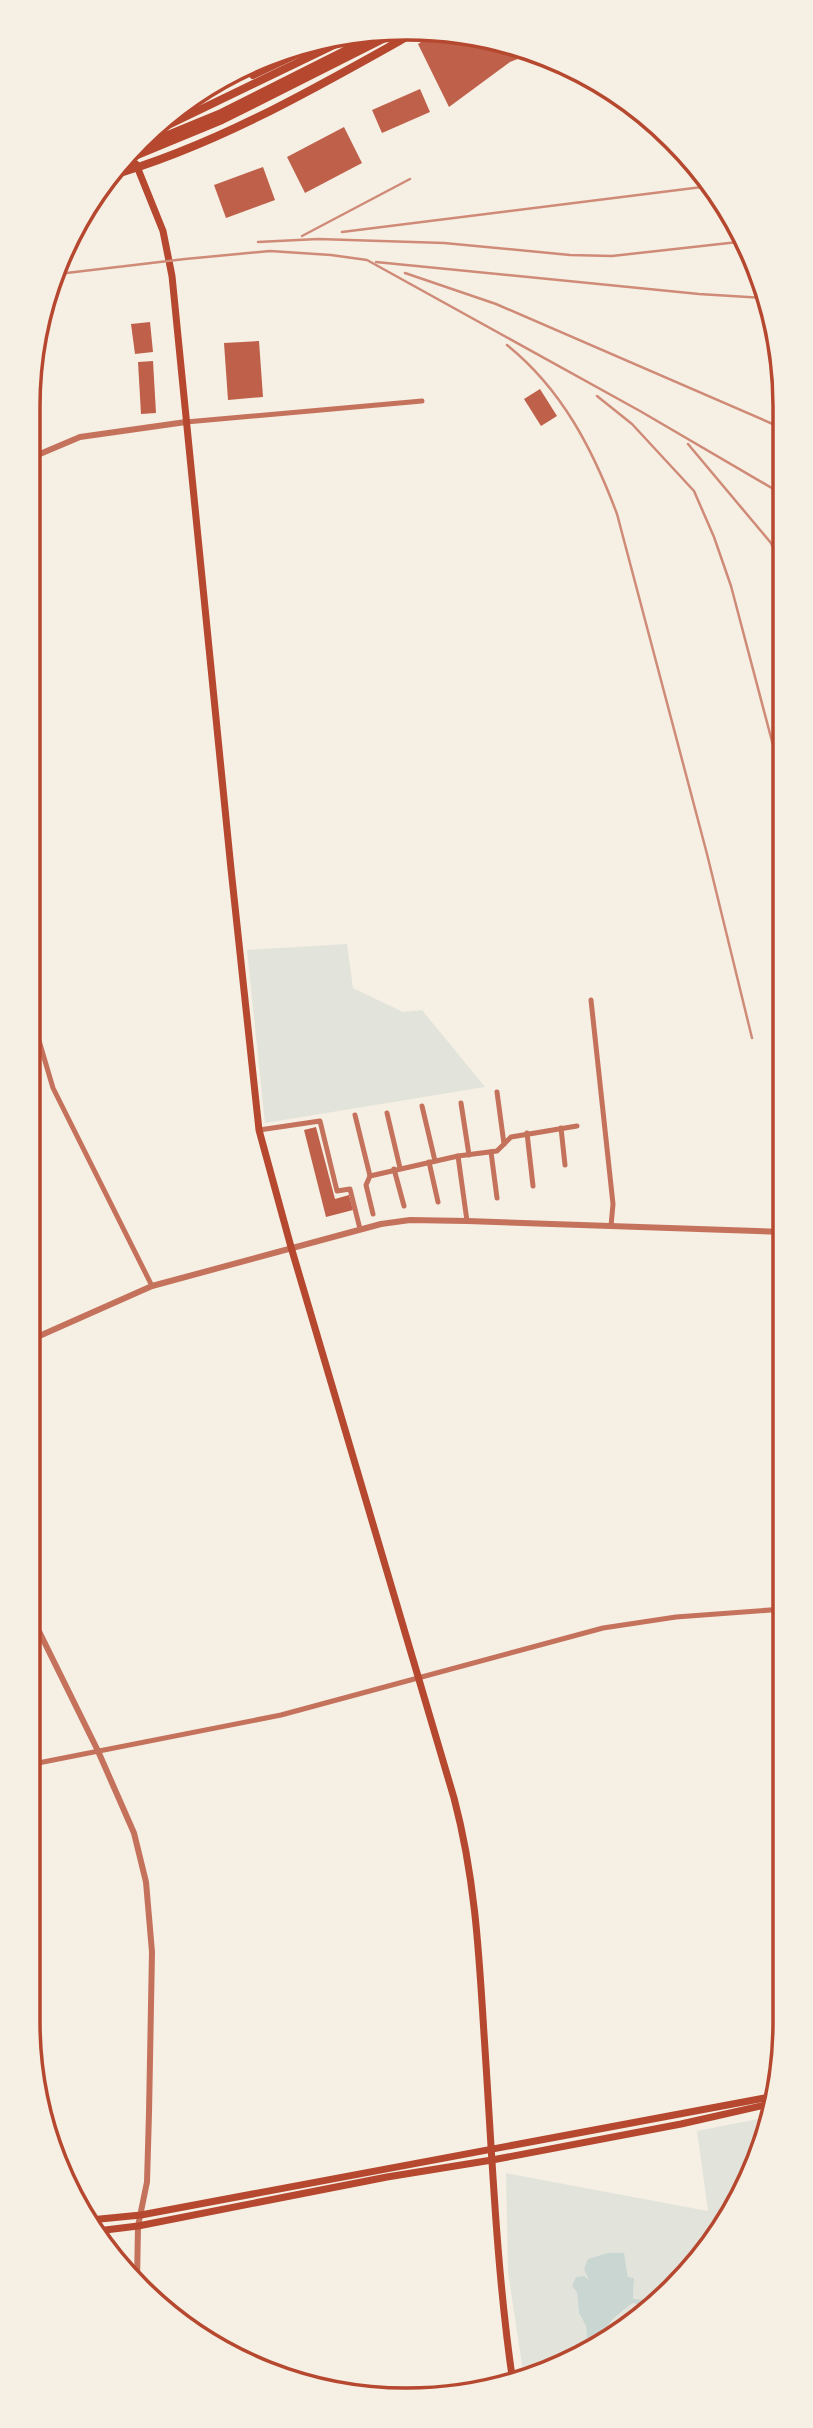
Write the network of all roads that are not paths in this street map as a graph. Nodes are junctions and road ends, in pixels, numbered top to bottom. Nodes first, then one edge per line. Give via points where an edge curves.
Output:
1 (400, 40) edge
2 (379, 41) edge
3 (361, 43) edge
4 (311, 53) edge
5 (288, 60) edge
6 (269, 67) edge
7 (267, 72) junction
8 (218, 92) edge
9 (253, 104) junction
10 (183, 117) edge
11 (157, 139) edge
12 (145, 151) edge
13 (133, 163) edge
14 (127, 170) edge
15 (422, 401) dead end
16 (186, 422) junction
17 (40, 454) edge
18 (591, 1000) dead end
19 (40, 1050) edge
20 (497, 1092) dead end
21 (461, 1103) dead end
22 (422, 1106) dead end
23 (387, 1113) dead end
24 (355, 1115) dead end
25 (577, 1126) dead end
26 (561, 1128) junction
27 (259, 1130) junction
28 (527, 1133) junction
29 (504, 1144) junction
30 (491, 1152) junction
31 (469, 1155) junction
32 (458, 1156) junction
33 (432, 1161) junction
34 (565, 1165) dead end
35 (397, 1169) junction
36 (370, 1176) junction
37 (533, 1186) dead end
38 (497, 1198) dead end
39 (438, 1202) dead end
40 (404, 1206) dead end
41 (373, 1214) dead end
42 (467, 1221) junction
43 (611, 1226) junction
44 (360, 1230) junction
45 (773, 1232) edge
46 (291, 1247) junction
47 (152, 1286) junction
48 (40, 1336) edge
49 (773, 1610) edge
50 (40, 1633) edge
51 (418, 1678) junction
52 (98, 1751) junction
53 (40, 1763) edge
54 (765, 2098) edge
55 (763, 2106) edge
56 (491, 2150) junction
57 (492, 2160) junction
58 (141, 2215) junction
59 (98, 2219) edge
60 (138, 2226) junction
61 (106, 2230) edge
62 (136, 2268) edge
63 (512, 2372) edge

1 - 14 main road via 246,121
2 - 9 main road
3 - 11 main road via 240,104
4 - 7 main road
5 - 7 main road
6 - 7 main road
7 - 8 main road
7 - 9 main road
7 - 10 main road
9 - 12 main road
13 - 16 main road via 163,231 172,276
15 - 16 street
16 - 17 street via 80,437
16 - 27 main road
18 - 43 street via 613,1204
19 - 47 street via 62,1110
20 - 29 street
21 - 31 street
22 - 33 street
23 - 35 street
24 - 36 street
25 - 26 street
26 - 28 street
26 - 34 street
27 - 44 street via 320,1121 337,1191 350,1189
27 - 46 main road
28 - 29 street
28 - 37 street
29 - 30 street
30 - 31 street
30 - 38 street
31 - 32 street
32 - 33 street
32 - 42 street
33 - 35 street
33 - 39 street
35 - 36 street
35 - 40 street
36 - 41 street via 366,1185
42 - 43 street
42 - 44 street via 410,1220
43 - 45 street
44 - 46 street
46 - 47 street
46 - 51 main road
47 - 48 street
49 - 51 street via 638,1621
50 - 52 street
51 - 52 street via 281,1715
51 - 56 main road via 470,1862
52 - 53 street
52 - 58 street via 134,1833 150,1920 147,2182
54 - 56 main road
55 - 57 main road
56 - 57 main road
56 - 58 main road
57 - 60 main road
57 - 63 main road
58 - 59 main road
58 - 60 street
60 - 61 main road
60 - 62 street

